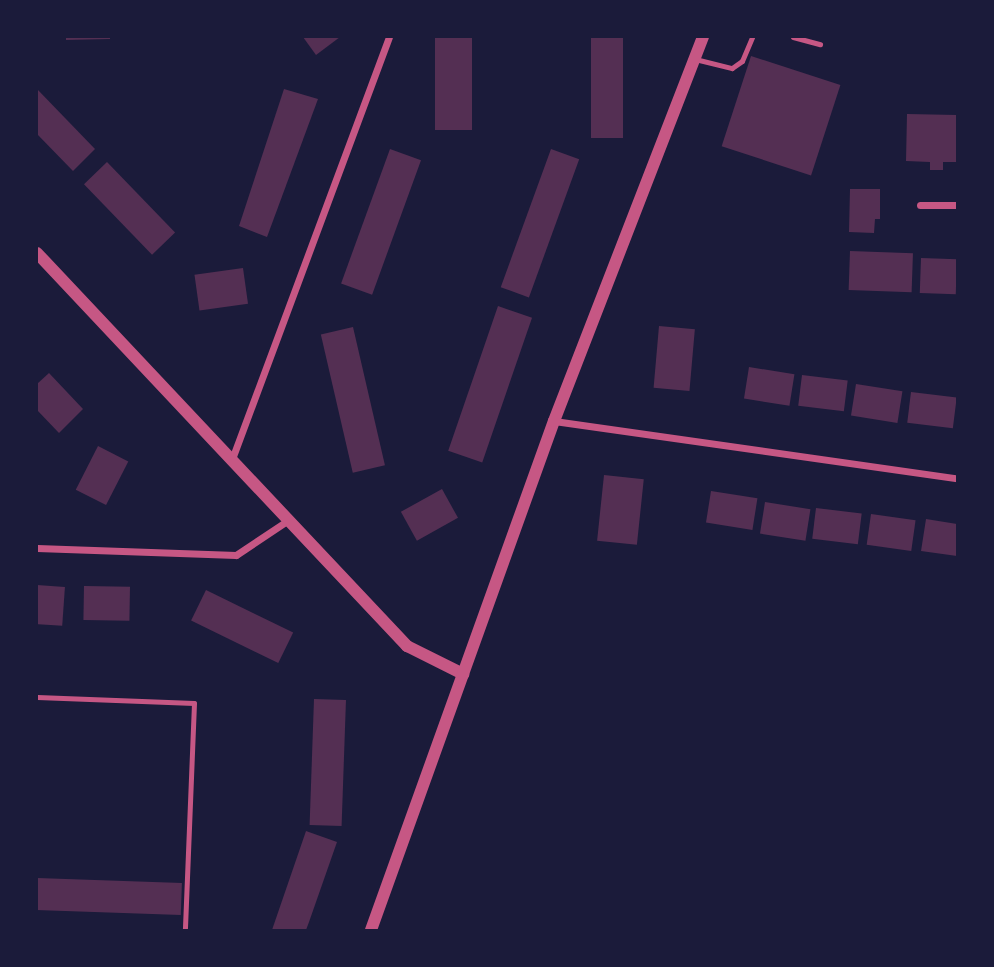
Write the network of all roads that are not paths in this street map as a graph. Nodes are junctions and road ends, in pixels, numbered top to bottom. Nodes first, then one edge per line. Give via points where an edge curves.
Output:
1 (388, 37) edge
2 (703, 37) edge
3 (752, 37) edge
4 (793, 37) edge
5 (820, 44) dead end
6 (695, 59) junction
7 (920, 205) dead end
8 (957, 205) edge
9 (37, 253) edge
10 (554, 421) junction
11 (231, 460) junction
12 (957, 478) edge
13 (287, 521) junction
14 (37, 548) edge
15 (463, 674) junction
16 (37, 698) edge
17 (186, 930) edge
18 (371, 930) edge

1 - 11 street
2 - 6 street
3 - 6 lane via 742,61 732,68
4 - 5 lane
6 - 10 street
7 - 8 street
9 - 11 street
10 - 12 street
10 - 15 street
11 - 13 street
13 - 14 street via 236,555
13 - 15 street via 407,646
15 - 18 street
16 - 17 lane via 194,703

